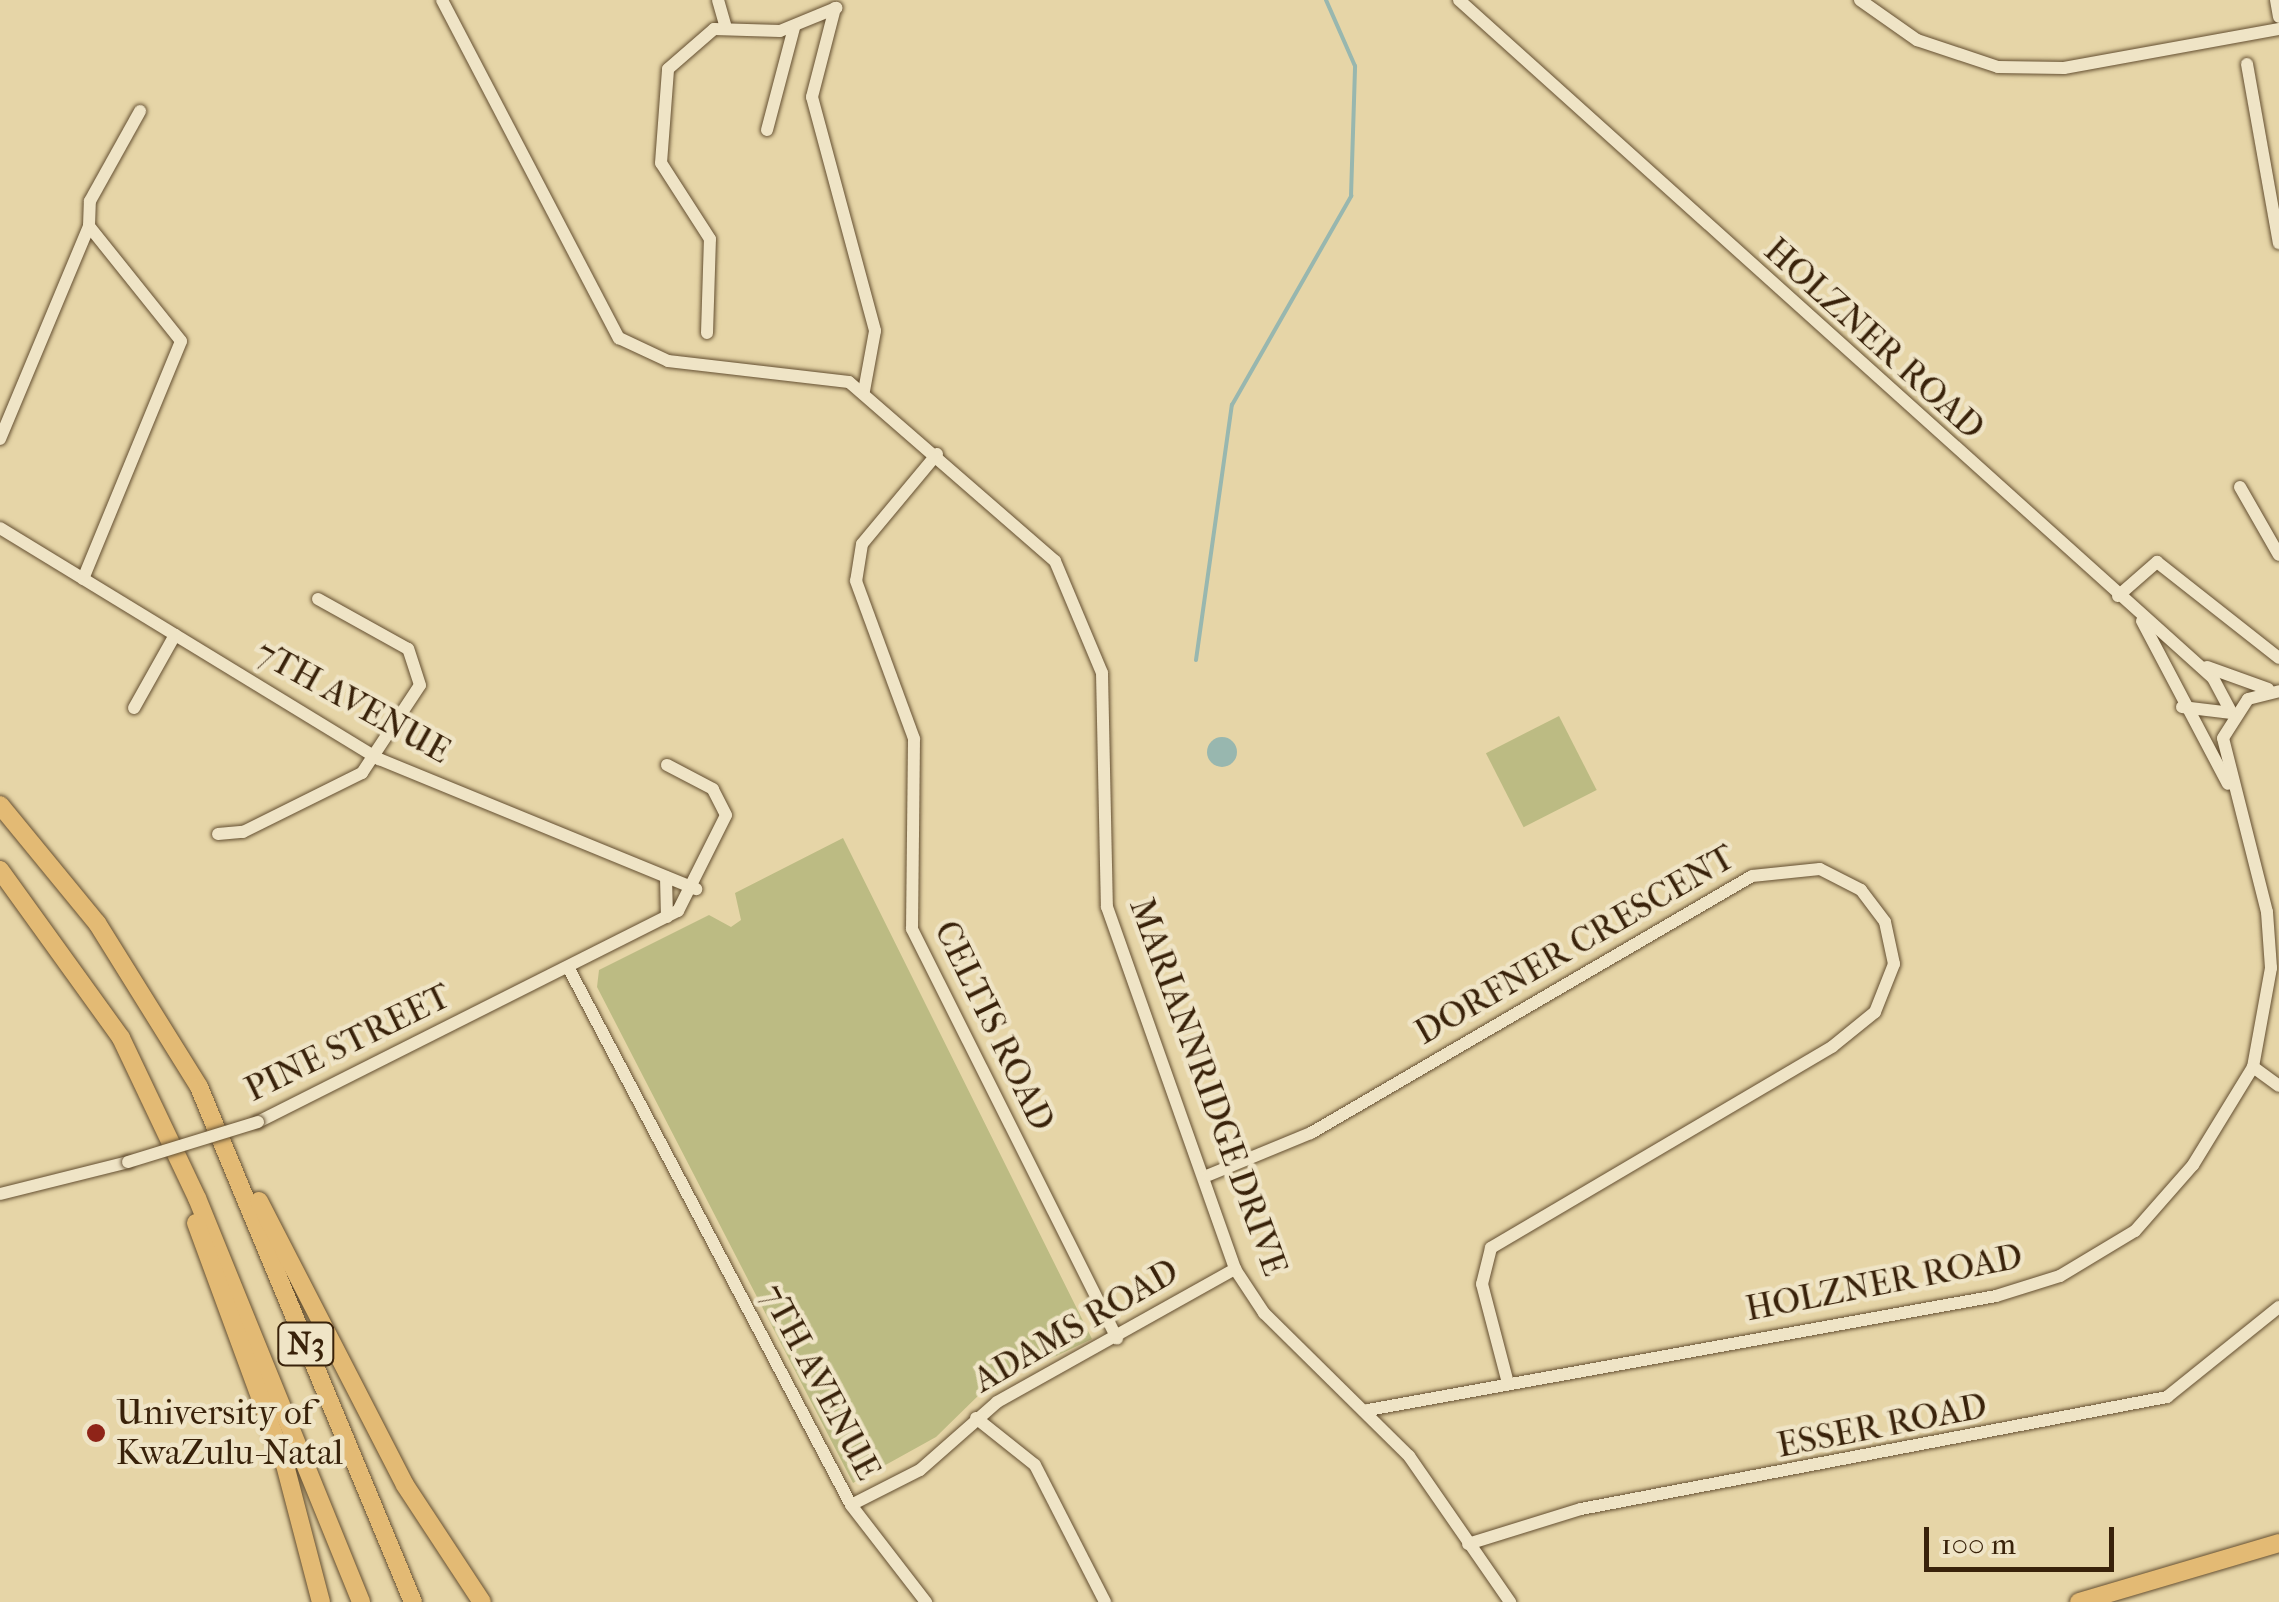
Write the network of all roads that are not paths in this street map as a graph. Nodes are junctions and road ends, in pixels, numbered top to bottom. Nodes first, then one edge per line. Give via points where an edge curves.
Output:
1 (442, 0) edge
2 (718, 0) edge
3 (1460, 0) edge
4 (1860, 0) edge
5 (2276, 0) edge
6 (837, 4) edge
7 (2279, 17) edge
8 (725, 24) junction
9 (794, 28) junction
10 (2279, 29) edge
11 (2247, 64) dead end
12 (140, 111) dead end
13 (768, 130) dead end
14 (89, 226) junction
15 (2279, 242) edge
16 (706, 333) dead end
17 (864, 391) junction
18 (0, 440) edge
19 (936, 454) junction
20 (2240, 488) dead end
21 (0, 528) edge
22 (2279, 555) edge
23 (83, 579) junction
24 (2118, 596) junction
25 (318, 599) dead end
26 (2137, 612) junction
27 (175, 635) junction
28 (2279, 658) edge
29 (2192, 659) junction
30 (2277, 691) edge
31 (2182, 707) junction
32 (134, 708) dead end
33 (2232, 713) junction
34 (379, 759) junction
35 (667, 765) dead end
36 (2230, 786) junction
37 (0, 805) edge
38 (218, 834) dead end
39 (0, 870) edge
40 (666, 876) junction
41 (696, 889) junction
42 (667, 917) junction
43 (568, 967) junction
44 (2253, 1067) junction
45 (2279, 1086) edge
46 (1209, 1174) junction
47 (244, 1181) junction
48 (0, 1194) edge
49 (197, 1198) junction
50 (1235, 1269) junction
51 (2279, 1307) edge
52 (1116, 1339) junction
53 (1508, 1384) junction
54 (1368, 1410) junction
55 (976, 1418) junction
56 (851, 1505) junction
57 (2279, 1543) edge
58 (1468, 1544) junction
59 (321, 1602) edge
60 (362, 1602) edge
61 (413, 1602) edge
62 (482, 1602) edge
63 (926, 1602) edge
64 (1105, 1602) edge
65 (1510, 1602) edge
66 (2079, 1602) edge

1 - 17 street, MARIANNRIDGE DRIVE via 618,338 668,362 798,370
2 - 8 street
3 - 24 street, HOLZNER ROAD
4 - 10 street via 1917,40 1998,67 2064,68
5 - 7 street
6 - 9 street
6 - 17 street via 812,96 875,331
8 - 9 street
8 - 16 street via 694,38 668,69 661,148 667,179 714,256
9 - 13 street
11 - 15 street
12 - 14 street via 90,200
14 - 18 street
14 - 23 street via 181,340
17 - 19 street, MARIANNRIDGE DRIVE
19 - 46 street, MARIANNRIDGE DRIVE via 1056,560 1095,652 1104,690 1108,907
19 - 52 street, CELTIS ROAD via 862,544 856,580 914,738 912,929
20 - 22 street
21 - 23 street, 7TH AVENUE
23 - 27 street, 7TH AVENUE
24 - 26 street, HOLZNER ROAD
24 - 28 street via 2157,562
25 - 34 street via 382,630 420,670
26 - 29 street
26 - 31 street, HOLZNER ROAD
27 - 32 street
27 - 34 street, 7TH AVENUE
29 - 30 street
29 - 33 street
30 - 33 street
31 - 33 street
31 - 36 street, HOLZNER ROAD
33 - 36 street, HOLZNER ROAD via 2223,738
34 - 38 street via 243,832
34 - 40 street, 7TH AVENUE
35 - 41 street via 702,779 724,808
36 - 44 street, HOLZNER ROAD via 2267,912 2271,968
37 - 47 highway, N3 via 154,1009
39 - 49 highway, N3 via 121,1038
40 - 41 street, 7TH AVENUE
40 - 42 street
41 - 42 street, PINE STREET
42 - 43 street, PINE STREET
43 - 48 street, PINE STREET, bridge via 258,1122
43 - 56 street, 7TH AVENUE
44 - 45 street
44 - 53 street, HOLZNER ROAD via 2162,1206 2060,1276 1908,1314
46 - 50 street, MARIANNRIDGE DRIVE
46 - 53 street, DORFNER CRESCENT via 1311,1132 1752,876 1820,869 1861,890 1893,954 1889,990 1875,1012 1832,1047 1490,1248 1482,1284
47 - 61 highway, N3
47 - 62 highway via 405,1485
49 - 59 highway via 196,1222 285,1465
49 - 60 highway, N3
50 - 52 street, ADAMS ROAD
50 - 54 street, MARIANNRIDGE DRIVE via 1264,1312
51 - 58 street, ESSER ROAD via 2167,1397 1581,1509
52 - 55 street, ADAMS ROAD
53 - 54 street, HOLZNER ROAD
54 - 58 street, MARIANNRIDGE DRIVE
55 - 56 street, ADAMS ROAD via 920,1470
55 - 64 street via 1036,1465
56 - 63 street, 7TH AVENUE
57 - 66 highway
58 - 65 street, MARIANNRIDGE DRIVE

